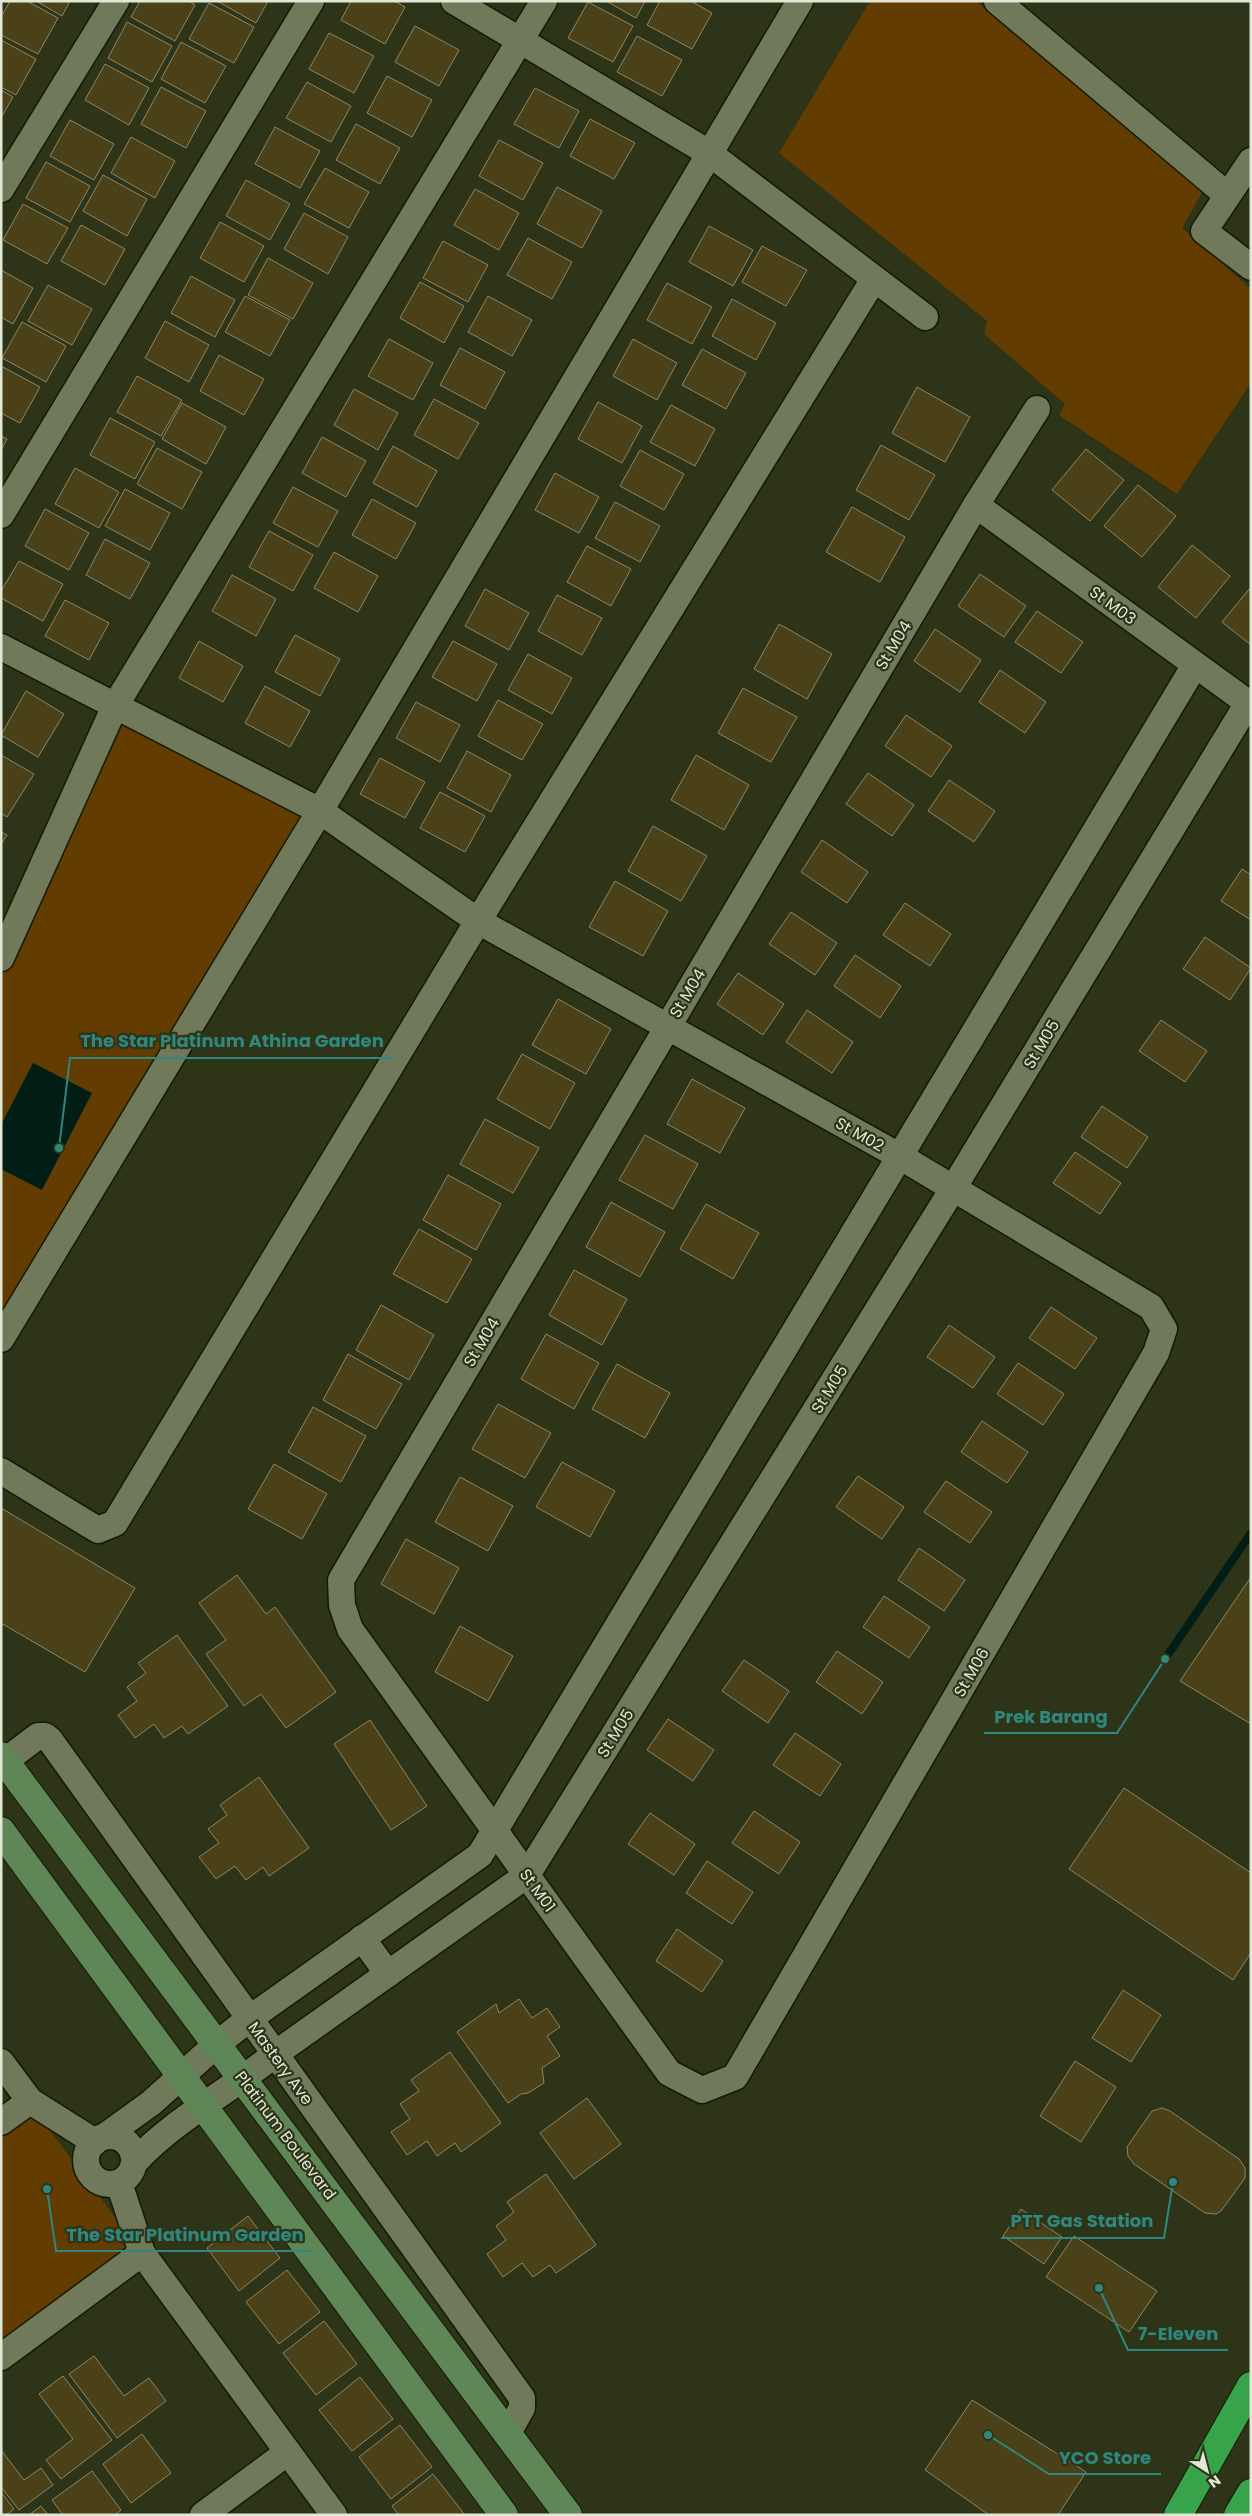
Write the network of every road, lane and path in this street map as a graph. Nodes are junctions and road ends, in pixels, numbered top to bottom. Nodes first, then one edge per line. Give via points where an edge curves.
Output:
1 (116, 1) edge
2 (311, 1) edge
3 (454, 1) edge
4 (544, 1) edge
5 (800, 1) edge
6 (997, 1) edge
7 (520, 40) junction
8 (709, 153) junction
9 (1251, 161) edge
10 (1, 189) edge
11 (1227, 195) junction
12 (1251, 267) edge
13 (874, 278) junction
14 (924, 317) dead end
15 (1037, 409) dead end
16 (976, 505) junction
17 (1, 515) edge
18 (1, 647) edge
19 (1195, 665) junction
20 (1249, 704) edge
21 (115, 706) junction
22 (320, 811) junction
23 (478, 920) junction
24 (1, 958) edge
25 (668, 1027) junction
26 (901, 1157) junction
27 (954, 1187) junction
28 (1164, 1329) joint
29 (1, 1339) edge
30 (1, 1471) edge
31 (341, 1580) joint
32 (3, 1758) edge
33 (1, 1831) edge
34 (495, 1831) junction
35 (527, 1875) junction
36 (362, 1938) junction
37 (388, 1974) junction
38 (772, 2012) joint
39 (249, 2019) junction
40 (217, 2044) junction
41 (275, 2054) junction
42 (1, 2062) edge
43 (182, 2076) junction
44 (244, 2079) junction
45 (30, 2102) junction
46 (203, 2106) junction
47 (1, 2122) edge
48 (100, 2139) junction
49 (126, 2173) junction
50 (142, 2253) junction
51 (1, 2357) edge
52 (1251, 2386) edge
53 (508, 2432) junction
54 (288, 2452) junction
55 (1251, 2493) edge
56 (203, 2515) edge
57 (334, 2515) edge
58 (504, 2515) edge
59 (568, 2515) edge
60 (1178, 2515) edge
61 (1238, 2515) edge

1 - 10 street
2 - 17 street
3 - 7 street
4 - 7 street
5 - 8 street
6 - 11 street
7 - 8 street
7 - 21 street
8 - 13 street
8 - 22 street
9 - 11 street
11 - 12 street via 1204,232
13 - 14 street
13 - 23 street
15 - 16 street, St M04
16 - 19 street, St M03
16 - 25 street, St M04
18 - 21 street, St M02
19 - 20 street, St M03
19 - 26 street
20 - 27 street, St M05
21 - 22 street, St M02
21 - 24 street
22 - 23 street, St M02
22 - 29 street
23 - 25 street, St M02
23 - 30 street via 114,1524 98,1530
25 - 26 street, St M02
25 - 31 street, St M04
26 - 27 street, St M02
26 - 34 street
27 - 28 street, St M02 via 1151,1307
27 - 35 street, St M05
28 - 38 street, St M06 via 1156,1353
31 - 34 street, St M01 via 342,1605 350,1629
32 - 39 street, Mastery Ave via 38,1736 50,1740
32 - 40 street, Platinum Boulevard
33 - 43 street
34 - 35 street, St M01
34 - 36 street via 480,1854
35 - 37 street, St M05
35 - 38 street, St M01 via 669,2073 702,2090 735,2077
36 - 37 street
36 - 39 street
37 - 41 street, St M05
39 - 40 street
39 - 41 street, Mastery Ave
40 - 43 street
40 - 44 street, Platinum Boulevard
41 - 44 street, St M05
41 - 53 street, Mastery Ave via 522,2398 522,2408
42 - 45 street
43 - 46 street
43 - 48 street via 151,2104
44 - 46 street, St M05
44 - 53 street, Platinum Boulevard
45 - 47 street
45 - 48 street
46 - 49 street, St M05 via 154,2140
46 - 58 street
48 - 49 street via 122,2140 134,2154
48 - 49 street via 89,2150 86,2159 88,2169 101,2183 110,2185
49 - 50 street
50 - 51 street
50 - 54 street
52 - 60 highway
53 - 59 street, Platinum Boulevard
54 - 56 street
54 - 57 street
55 - 61 highway

